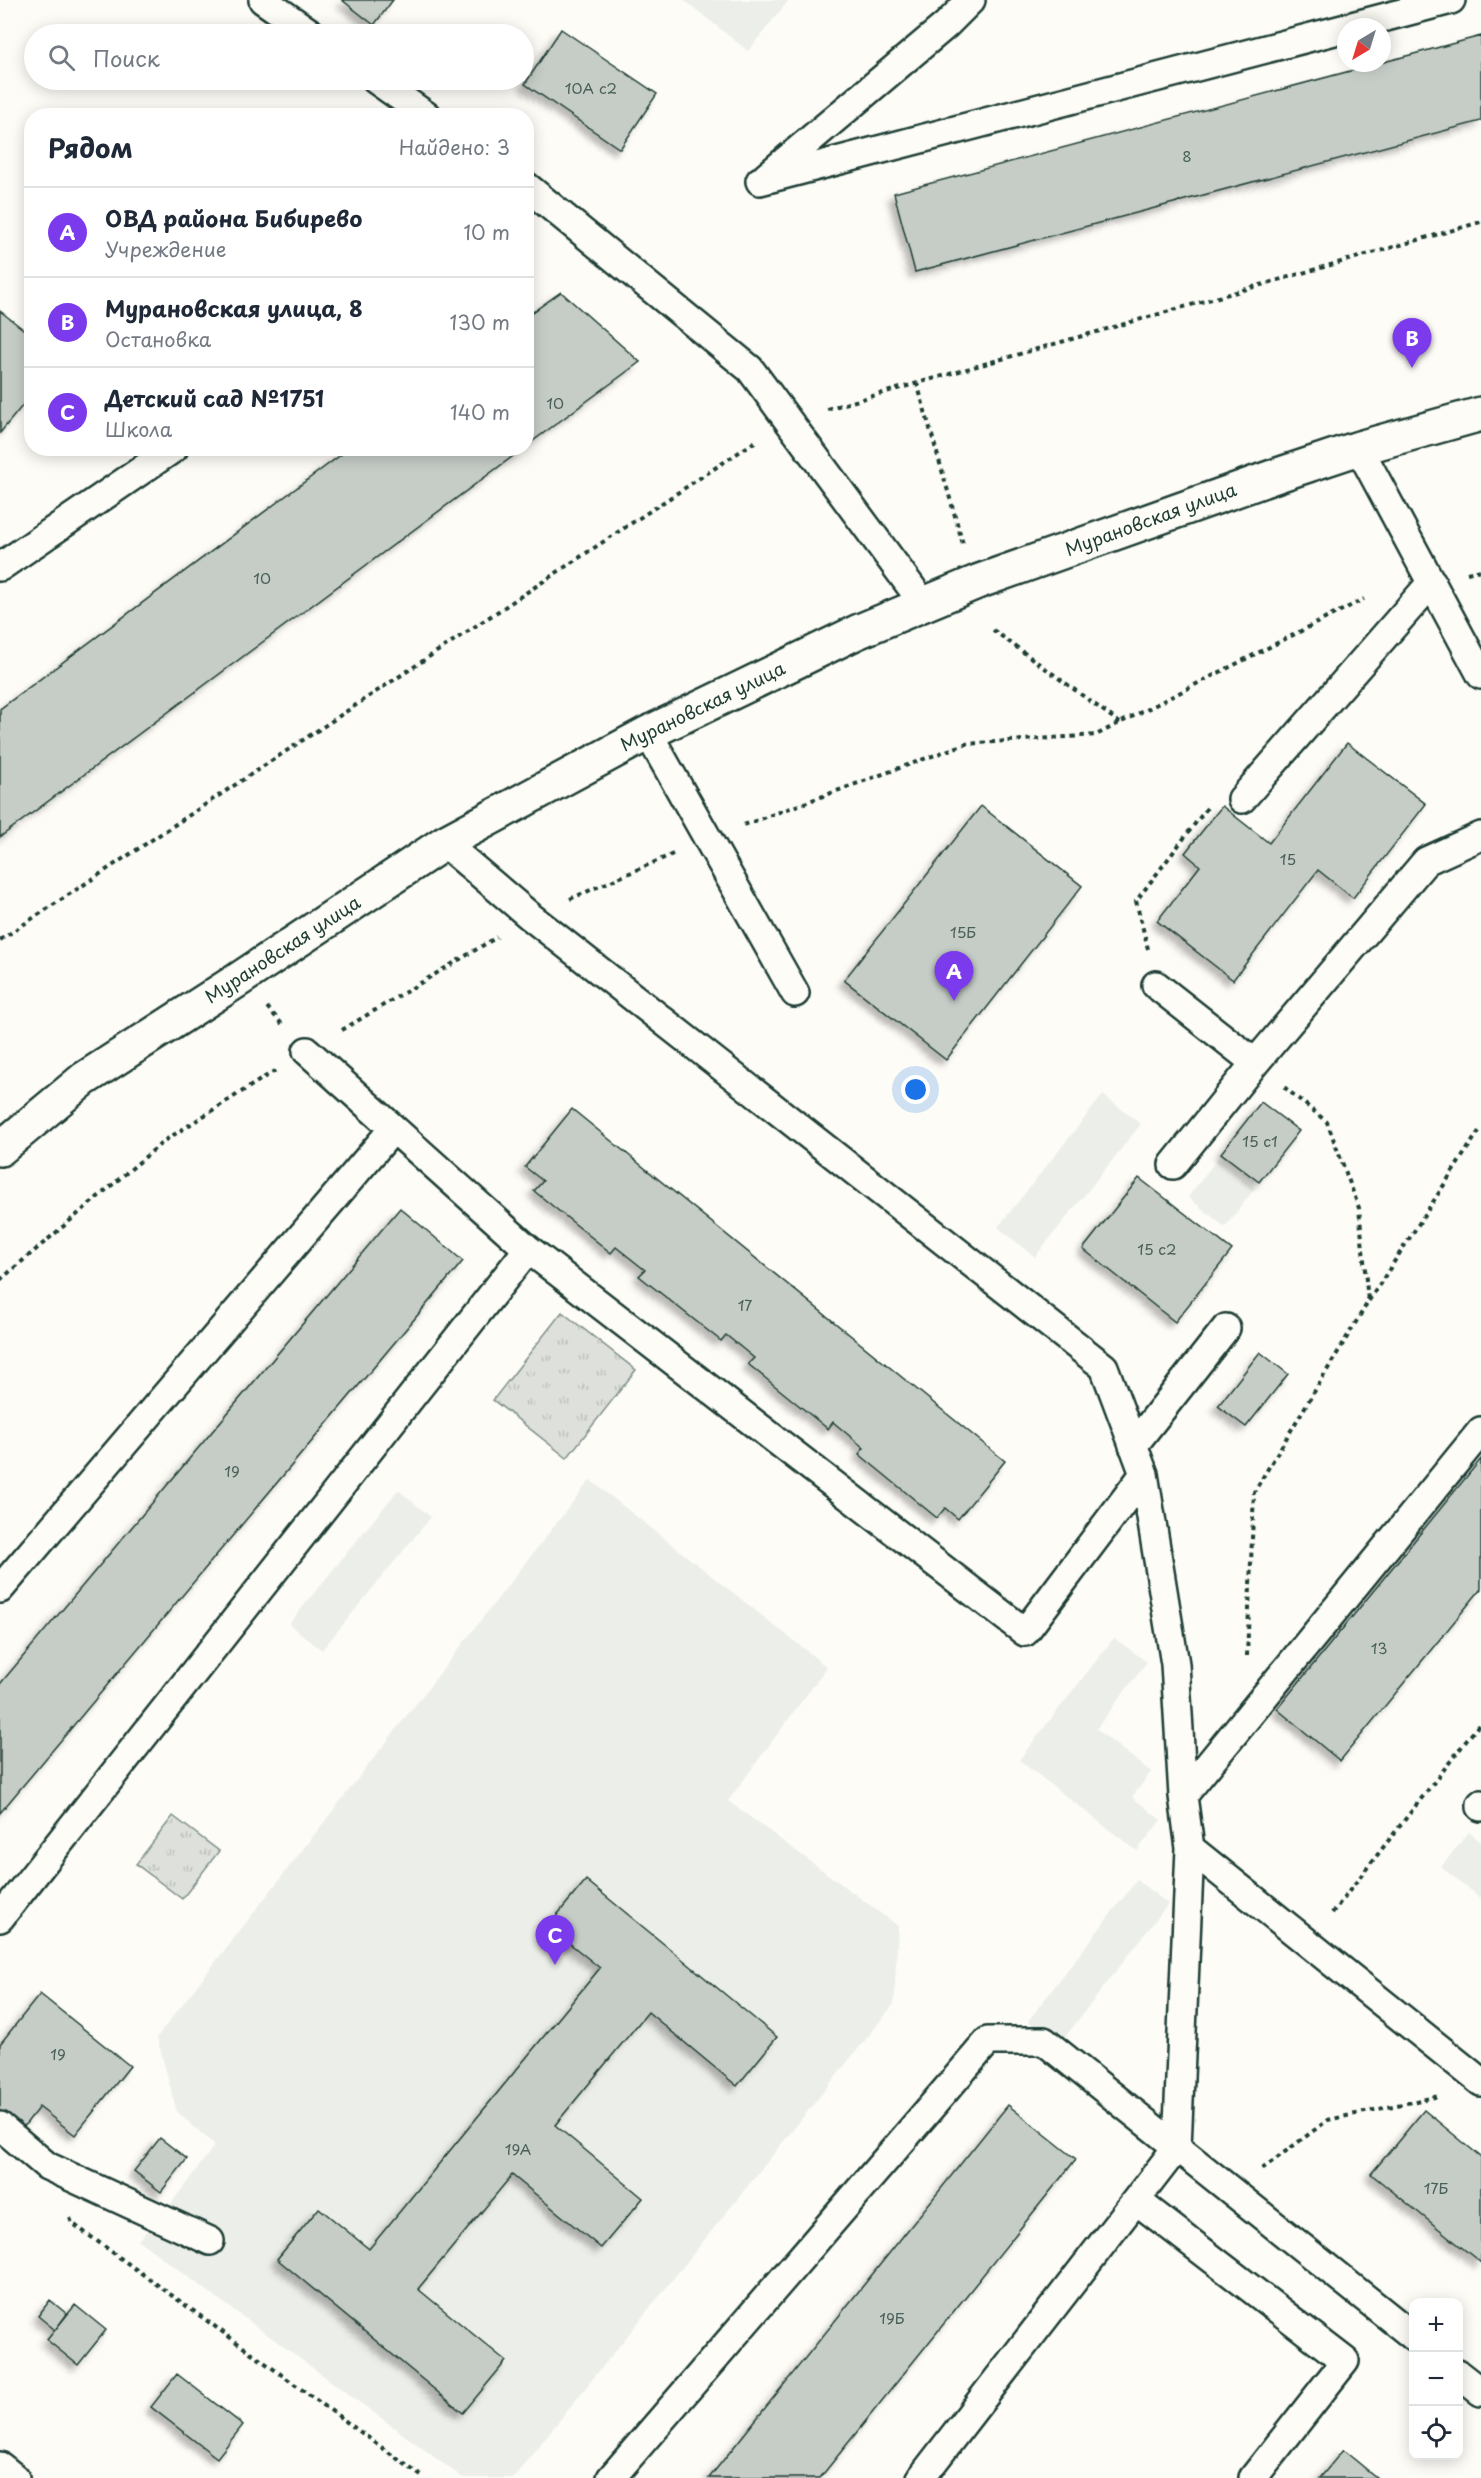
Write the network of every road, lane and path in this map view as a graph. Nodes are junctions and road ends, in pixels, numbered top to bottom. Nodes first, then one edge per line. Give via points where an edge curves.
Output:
1 (263, 0) edge
2 (971, 0) edge
3 (1451, 0) edge
4 (1382, 18) edge
5 (298, 24) edge
6 (1337, 30) edge
7 (390, 90) edge
8 (416, 108) edge
9 (534, 199) edge
10 (1481, 222) edge
11 (917, 383) junction
12 (1481, 414) edge
13 (788, 420) junction
14 (1359, 448) junction
15 (162, 456) edge
16 (964, 544) dead end
17 (0, 567) edge
18 (1481, 570) edge
19 (1432, 582) junction
20 (1368, 597) dead end
21 (923, 603) junction
22 (993, 630) dead end
23 (1481, 675) edge
24 (1120, 723) junction
25 (648, 733) junction
26 (1242, 800) joint
27 (1481, 836) edge
28 (706, 839) junction
29 (444, 843) junction
30 (531, 917) junction
31 (0, 940) edge
32 (241, 978) junction
33 (1156, 985) joint
34 (795, 993) dead end
35 (307, 1051) junction
36 (1254, 1063) junction
37 (1481, 1128) edge
38 (393, 1130) junction
39 (0, 1149) edge
40 (1173, 1165) dead end
41 (528, 1249) junction
42 (0, 1280) edge
43 (1368, 1302) junction
44 (1227, 1328) dead end
45 (1481, 1431) edge
46 (1133, 1446) junction
47 (1144, 1474) junction
48 (0, 1589) edge
49 (1481, 1722) edge
50 (1244, 1723) junction
51 (1184, 1796) junction
52 (1191, 1848) junction
53 (0, 1918) edge
54 (1308, 1943) junction
55 (1481, 2082) edge
56 (1448, 2094) dead end
57 (0, 2126) edge
58 (1177, 2147) junction
59 (47, 2166) junction
60 (1233, 2192) junction
61 (1137, 2201) junction
62 (210, 2241) dead end
63 (1409, 2334) edge
64 (1463, 2378) edge
65 (1481, 2392) edge
66 (0, 2466) edge
67 (15, 2478) edge
68 (424, 2478) edge
69 (611, 2478) edge
70 (921, 2478) edge
71 (1253, 2478) edge

1 - 5 lane
2 - 6 lane via 760,181
3 - 4 lane
7 - 8 lane
9 - 13 lane via 750,369
10 - 11 path
11 - 13 path
11 - 16 path
12 - 14 street, Мурановская улица
13 - 21 lane
13 - 31 path
14 - 19 lane
14 - 21 street, Мурановская улица
15 - 17 lane
18 - 19 path
19 - 23 lane
19 - 26 lane
20 - 24 path
21 - 25 street, Мурановская улица
22 - 24 path
24 - 28 path via 1096,735 965,744
25 - 28 lane
25 - 29 street, Мурановская улица
26 - 33 path via 1223,786 1136,902
27 - 36 lane via 1426,861
28 - 30 path
28 - 34 lane
29 - 30 lane
29 - 32 street, Мурановская улица
30 - 35 path
30 - 46 lane via 1104,1367
32 - 35 path
32 - 39 street, Мурановская улица via 84,1079
33 - 36 lane
35 - 38 lane
35 - 42 path via 164,1141
36 - 40 lane
36 - 43 path via 1327,1122 1359,1208
37 - 43 path
38 - 41 lane
38 - 48 lane
41 - 47 lane via 1024,1632
41 - 53 lane
43 - 50 path via 1254,1492
44 - 46 lane
45 - 50 lane
46 - 47 lane
47 - 51 lane via 1175,1664
49 - 54 path
50 - 51 lane
51 - 52 lane
52 - 54 lane
52 - 58 lane
54 - 55 lane
56 - 60 path via 1328,2120
57 - 59 lane
58 - 60 lane
58 - 61 lane
58 - 69 lane via 1044,2041 988,2040
59 - 62 lane
59 - 68 path via 72,2223
60 - 63 lane
61 - 70 lane
61 - 71 lane via 1345,2361
64 - 65 lane
66 - 67 lane

